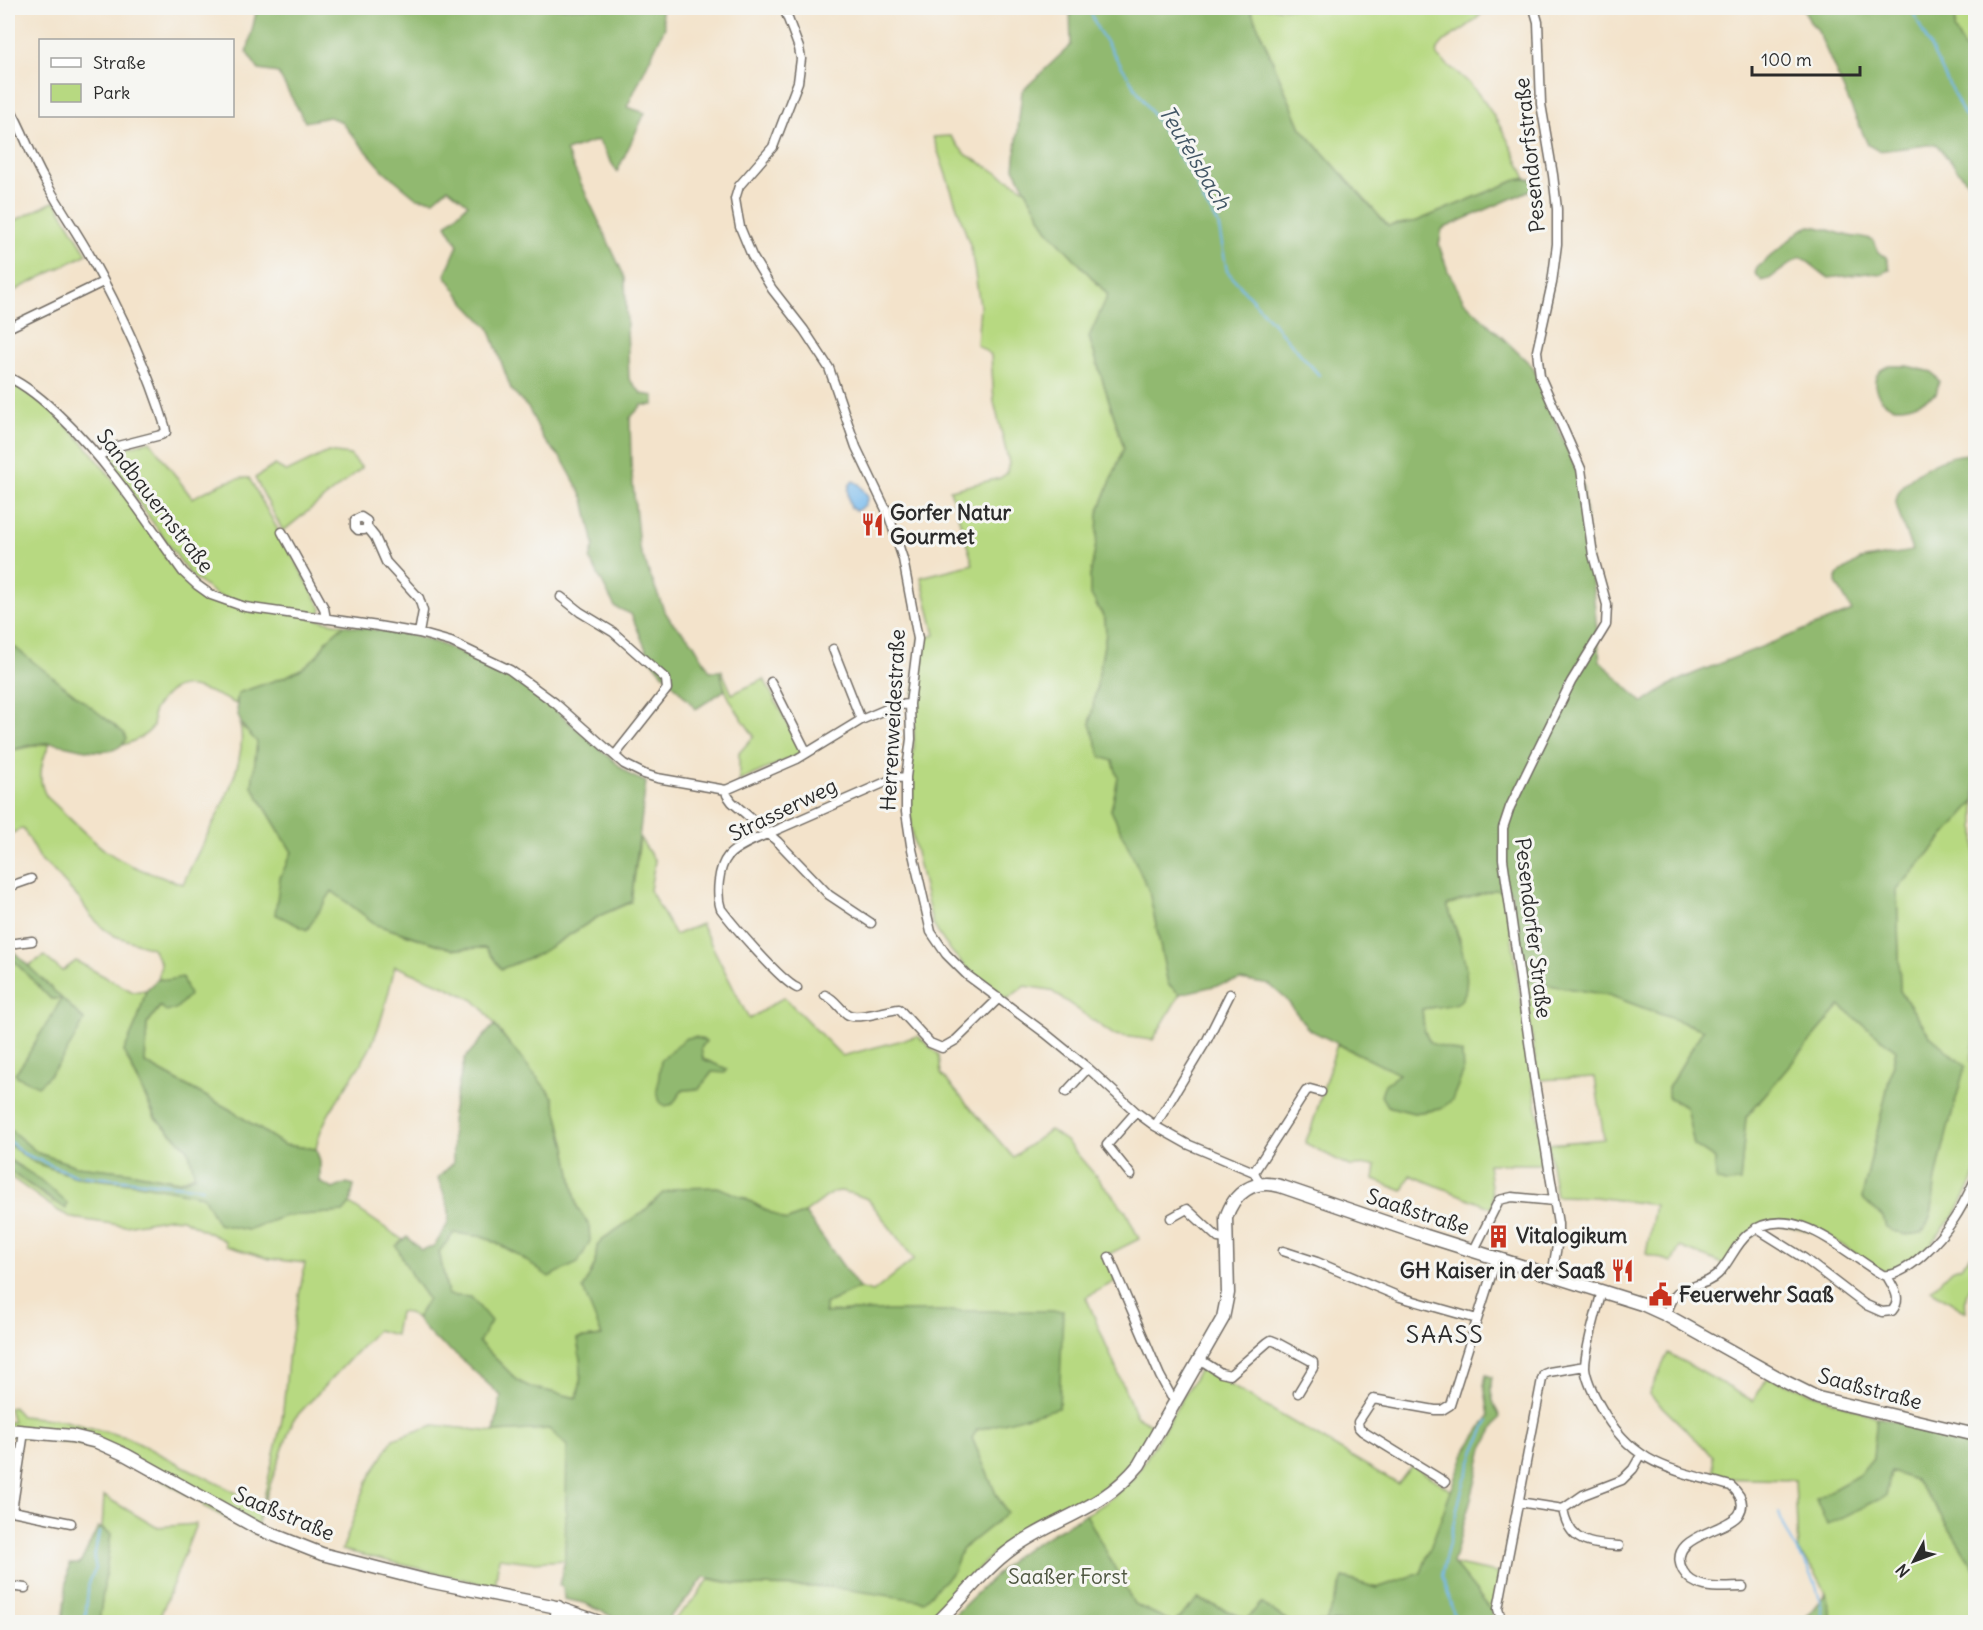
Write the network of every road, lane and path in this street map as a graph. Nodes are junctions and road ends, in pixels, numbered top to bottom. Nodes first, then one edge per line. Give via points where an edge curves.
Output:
1 (784, 8) edge
2 (1534, 8) edge
3 (8, 105) edge
4 (103, 282) junction
5 (8, 328) edge
6 (8, 377) edge
7 (99, 456) junction
8 (367, 528) dead end
9 (282, 532) dead end
10 (561, 597) dead end
11 (326, 619) junction
12 (419, 633) junction
13 (1594, 643) joint
14 (833, 649) dead end
15 (771, 682) dead end
16 (910, 704) junction
17 (861, 720) junction
18 (807, 753) junction
19 (615, 755) junction
20 (906, 777) junction
21 (726, 790) junction
22 (769, 834) junction
23 (31, 879) dead end
24 (8, 887) edge
25 (871, 922) dead end
26 (32, 941) dead end
27 (8, 944) edge
28 (797, 988) dead end
29 (1230, 994) dead end
30 (825, 995) dead end
31 (999, 998) junction
32 (1088, 1068) junction
33 (1066, 1092) dead end
34 (1321, 1092) dead end
35 (1136, 1113) junction
36 (1155, 1126) junction
37 (1254, 1172) junction
38 (1131, 1175) dead end
39 (1976, 1178) edge
40 (1260, 1184) junction
41 (1554, 1201) junction
42 (1171, 1218) dead end
43 (1756, 1228) junction
44 (1226, 1239) junction
45 (1474, 1250) junction
46 (1283, 1251) dead end
47 (1109, 1257) dead end
48 (1497, 1257) junction
49 (1552, 1275) junction
50 (1887, 1276) junction
51 (1602, 1291) junction
52 (1666, 1315) junction
53 (1477, 1319) junction
54 (1199, 1359) junction
55 (1585, 1366) junction
56 (1298, 1393) dead end
57 (1177, 1399) junction
58 (8, 1430) edge
59 (24, 1432) junction
60 (1976, 1435) edge
61 (1641, 1455) junction
62 (1445, 1482) dead end
63 (1519, 1502) junction
64 (1563, 1509) junction
65 (71, 1523) dead end
66 (1619, 1546) dead end
67 (8, 1586) edge
68 (1743, 1587) dead end
69 (25, 1588) dead end
70 (558, 1607) junction
71 (556, 1623) edge
72 (599, 1623) edge
73 (938, 1623) edge
74 (1502, 1623) edge

1 - 16 street, Herrenweidestraße via 799,48 798,82 773,147 739,186 736,211 752,256 829,368 856,447 889,516 917,627
2 - 13 street, Pesendorfstraße via 1539,22 1540,104 1557,209 1552,283 1537,351 1540,376 1581,469 1593,555 1606,605 1606,625
3 - 4 street via 43,177
4 - 5 street
4 - 7 street via 150,381 166,432 114,447
6 - 7 street, Sandbauernstraße via 53,409
7 - 11 street, Sandbauernstraße via 183,572 197,585 211,595 245,607
8 - 12 street via 386,562 422,605
9 - 11 street via 324,608
10 - 19 street via 613,632 666,679 667,688
11 - 12 street, Sandbauernstraße
12 - 19 street, Sandbauernstraße via 452,642 510,670
13 - 41 street, Pesendorfer Straße via 1547,730 1503,828 1503,859
14 - 17 street
15 - 18 street
16 - 17 street via 896,705
16 - 20 street, Herrenweidestraße via 912,739
17 - 18 street
18 - 21 street
19 - 21 street, Sandbauernstraße via 644,774
20 - 22 street, Strasserweg via 895,778
20 - 31 street, Herrenweidestraße via 907,825 932,932 957,966
21 - 22 street via 732,802
22 - 25 street via 829,895
22 - 28 street, Strasserweg via 737,849 723,862 719,903 779,974
23 - 24 street
26 - 27 street
29 - 36 street
30 - 31 street via 850,1016 899,1009 930,1043 942,1048 957,1040
31 - 32 street, Herrenweidestraße
32 - 33 street
32 - 35 street, Herrenweidestraße
34 - 37 street via 1306,1091
35 - 36 street, Herrenweidestraße
35 - 38 street via 1107,1145
36 - 37 street, Herrenweidestraße
37 - 40 street
39 - 50 street via 1954,1220 1937,1240 1909,1266
40 - 44 street via 1244,1190 1233,1202 1226,1218
40 - 45 street, Saaßstraße via 1280,1185
41 - 45 street via 1512,1197 1499,1200
41 - 49 street, Pesendorfer Straße via 1558,1240
42 - 44 street via 1187,1209 1218,1238
43 - 50 street via 1781,1222 1815,1232
43 - 50 street via 1805,1258 1864,1304 1882,1312 1892,1311 1897,1301
43 - 52 street via 1713,1279 1676,1295
44 - 54 street via 1226,1310
45 - 48 street, Saaßstraße
46 - 53 street via 1400,1297
47 - 57 street via 1166,1389
48 - 49 street, Saaßstraße
48 - 53 street
49 - 51 street, Saaßstraße
51 - 52 street, Saaßstraße
51 - 55 street
52 - 60 street, Saaßstraße via 1818,1398
53 - 62 street via 1447,1408 1435,1410 1377,1399 1369,1403 1358,1425
54 - 56 street via 1230,1375 1268,1342 1276,1342 1314,1362
54 - 57 street
55 - 61 street via 1608,1420
55 - 63 street via 1544,1374
57 - 73 street via 1146,1456 1121,1485 1098,1503 1014,1548
58 - 59 street, Saaßstraße
59 - 65 street via 12,1511
59 - 70 street, Saaßstraße via 98,1442 259,1529 312,1550 428,1581
61 - 64 street via 1622,1480 1583,1495
61 - 68 street via 1736,1490 1742,1501 1740,1513 1688,1544 1680,1562 1686,1575 1698,1584
63 - 64 street
63 - 74 street via 1498,1609
64 - 66 street via 1568,1528 1580,1539
67 - 69 street
70 - 71 street
70 - 72 street, Saaßstraße

